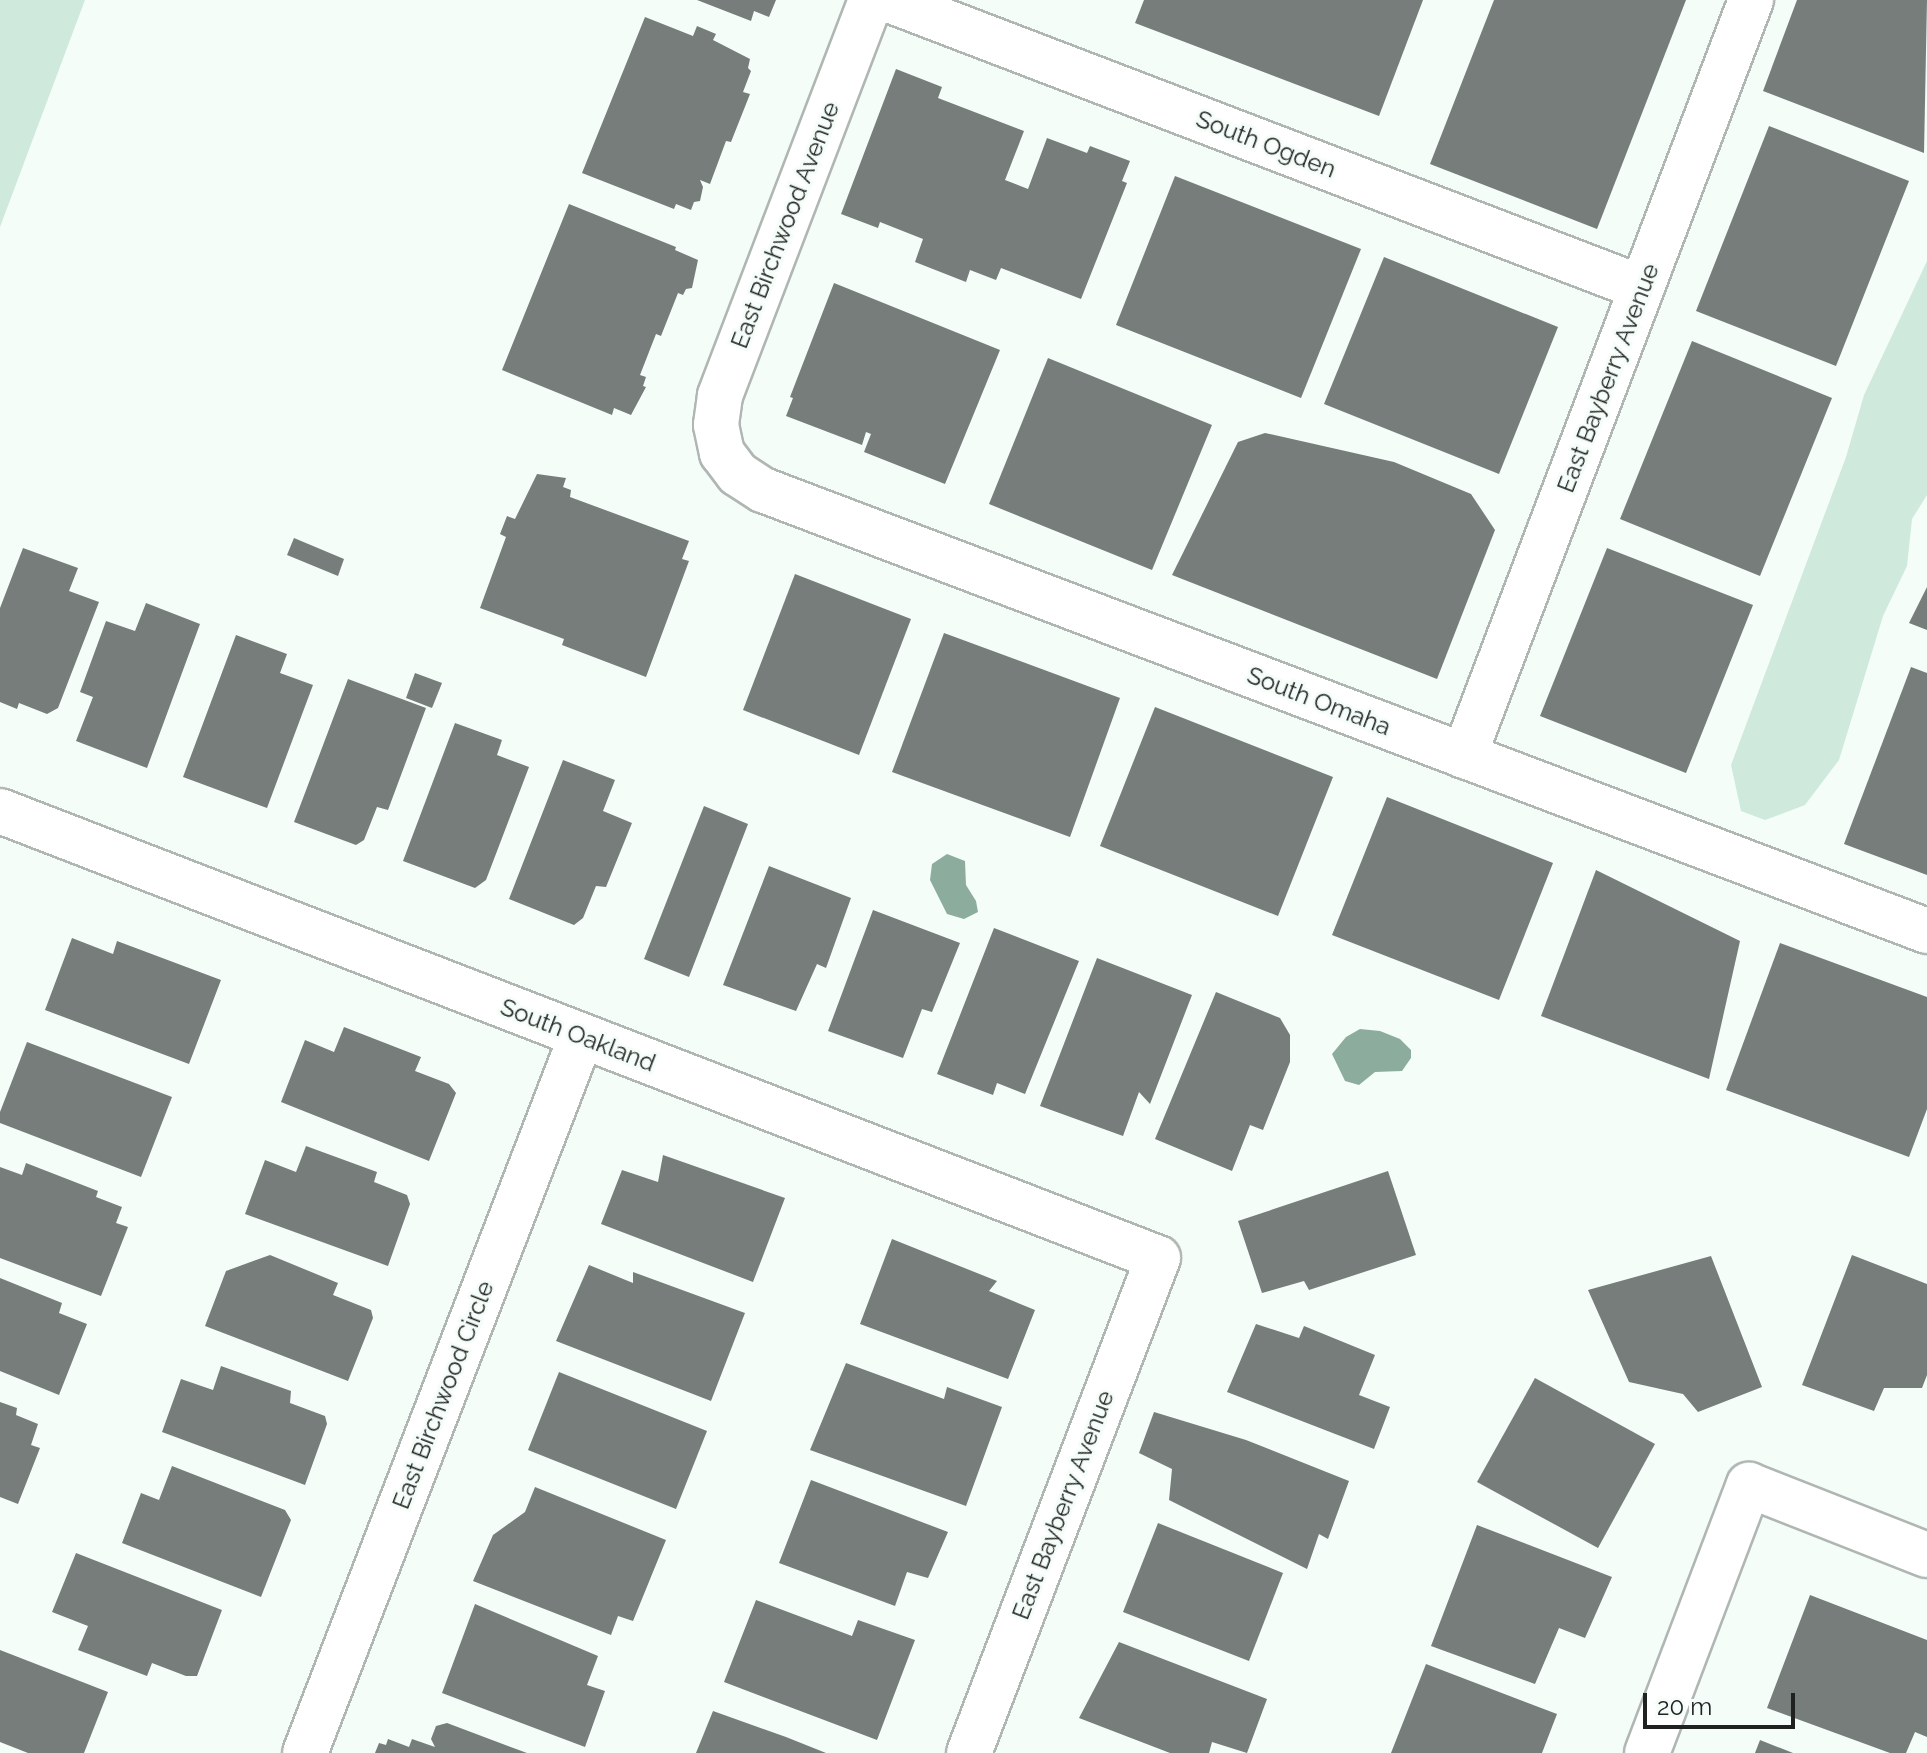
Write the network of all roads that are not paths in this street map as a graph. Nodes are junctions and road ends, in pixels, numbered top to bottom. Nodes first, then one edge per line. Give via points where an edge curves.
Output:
1 (871, 0) edge
2 (889, 0) edge
3 (1751, 0) edge
4 (1642, 288) junction
5 (722, 453) joint
6 (1464, 756) junction
7 (4, 823) edge
8 (1927, 931) edge
9 (581, 1037) junction
10 (1158, 1258) joint
11 (1927, 1555) edge
12 (305, 1753) edge
13 (969, 1753) edge
14 (1647, 1753) edge

1 - 5 street, East Birchwood Avenue via 720,396 716,425
2 - 4 street, South Ogden
3 - 4 street, East Bayberry Avenue
4 - 6 street, East Bayberry Avenue
5 - 6 street, South Omaha via 738,474 763,490
6 - 8 street, South Omaha
7 - 9 street, South Oakland
9 - 10 street, South Oakland
9 - 12 street, East Birchwood Circle
10 - 13 street, East Bayberry Avenue
11 - 14 street via 1749,1485

